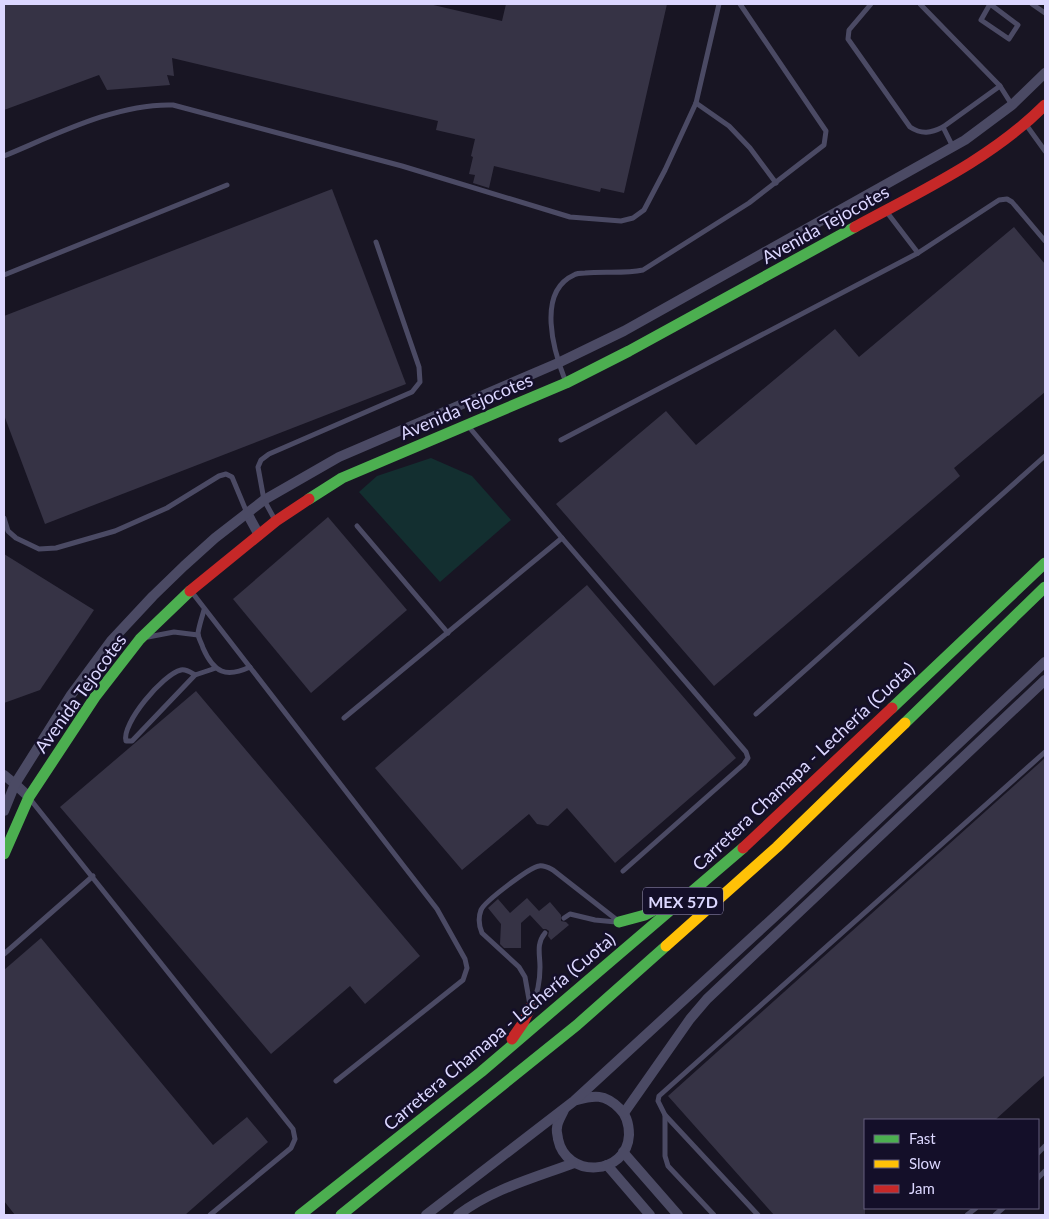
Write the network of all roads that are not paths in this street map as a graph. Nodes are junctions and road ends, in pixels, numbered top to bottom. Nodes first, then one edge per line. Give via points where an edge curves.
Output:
1 (719, 4) edge
2 (740, 4) edge
3 (871, 4) edge
4 (920, 4) edge
5 (990, 4) edge
6 (1032, 4) edge
7 (1045, 13) edge
8 (1045, 72) edge
9 (1000, 86) junction
10 (696, 103) junction
11 (1045, 104) edge
12 (1012, 105) junction
13 (1026, 124) junction
14 (943, 127) junction
15 (953, 146) junction
16 (1045, 150) edge
17 (4, 156) edge
18 (776, 183) junction
19 (227, 185) dead end
20 (885, 211) junction
21 (376, 242) dead end
22 (1045, 242) edge
23 (918, 253) junction
24 (4, 275) edge
25 (558, 363) junction
26 (566, 383) junction
27 (467, 424) junction
28 (560, 440) dead end
29 (1045, 456) edge
30 (264, 500) junction
31 (247, 513) junction
32 (4, 518) edge
33 (276, 521) junction
34 (357, 526) dead end
35 (259, 535) junction
36 (562, 538) junction
37 (1045, 563) edge
38 (1045, 587) edge
39 (191, 590) junction
40 (204, 610) junction
41 (448, 633) junction
42 (198, 635) junction
43 (140, 639) junction
44 (1045, 662) edge
45 (250, 667) junction
46 (216, 668) junction
47 (195, 675) junction
48 (1045, 680) edge
49 (756, 714) dead end
50 (344, 718) dead end
51 (1045, 752) edge
52 (4, 775) edge
53 (15, 784) junction
54 (29, 798) junction
55 (4, 811) edge
56 (762, 832) junction
57 (4, 854) edge
58 (623, 871) dead end
59 (93, 876) junction
60 (564, 918) dead end
61 (619, 922) junction
62 (545, 933) dead end
63 (4, 954) edge
64 (530, 1008) junction
65 (482, 1072) junction
66 (336, 1081) dead end
67 (574, 1100) junction
68 (564, 1109) junction
69 (624, 1113) junction
70 (665, 1116) junction
71 (623, 1152) junction
72 (574, 1163) junction
73 (607, 1165) junction
74 (210, 1215) edge
75 (300, 1215) edge
76 (341, 1215) edge
77 (426, 1215) edge
78 (458, 1215) edge
79 (650, 1215) edge
80 (678, 1215) edge
81 (714, 1215) edge
82 (758, 1215) edge

1 - 10 lane
2 - 18 lane via 826,130 824,145
3 - 14 lane via 849,30 848,39 910,127 925,133
4 - 9 lane
5 - 5 lane via 981,20 1009,40 1018,25
6 - 7 lane
8 - 12 street, Avenida Tejocotes
9 - 12 lane
9 - 14 lane
10 - 17 lane via 644,210 633,218 621,220 570,217 402,166 173,105 159,104 101,116
10 - 18 lane via 734,132
11 - 13 main road, Avenida Tejocotes
12 - 15 street, Avenida Tejocotes
13 - 16 lane
13 - 20 main road, Avenida Tejocotes via 972,163
14 - 15 lane
15 - 25 street, Avenida Tejocotes via 624,331
18 - 25 lane via 643,270 574,274 560,286 552,299 550,321
19 - 24 lane
20 - 23 lane
20 - 26 main road, Avenida Tejocotes
21 - 30 lane via 419,367 420,382 412,392 261,460 258,467
22 - 23 lane via 1007,199 999,200
23 - 28 lane
25 - 26 lane
25 - 30 street, Avenida Tejocotes via 339,457
26 - 27 main road, Avenida Tejocotes
27 - 33 main road, Avenida Tejocotes via 342,478
27 - 36 lane
29 - 49 lane
30 - 31 street, Avenida Tejocotes
30 - 33 lane
31 - 32 lane via 232,477 226,474 167,508 124,527 56,548 40,549 16,538 8,531
31 - 35 street
31 - 53 street, Avenida Tejocotes via 214,538 152,596 111,641 71,695
33 - 35 main road, Avenida Tejocotes
34 - 41 lane
35 - 39 main road, Avenida Tejocotes
36 - 41 lane
36 - 58 lane via 748,758
37 - 56 main road, Carretera Chamapa - Lechería (Cuota) / MEX 57D
38 - 76 main road, MEX 57D via 777,847 577,1025
39 - 40 lane
39 - 43 main road, Avenida Tejocotes
40 - 42 lane
40 - 45 lane
41 - 50 lane
42 - 43 lane via 174,632
42 - 46 lane
43 - 54 main road, Avenida Tejocotes via 94,697
44 - 67 street
45 - 46 lane via 237,673
45 - 66 lane via 437,909 467,968 463,980
46 - 47 lane
47 - 47 lane via 132,741 126,741 125,734 133,719 161,682 178,671
48 - 69 street via 707,999
51 - 70 lane via 659,1096
52 - 53 street
53 - 54 street
53 - 55 street, Avenida Tejocotes
54 - 57 main road, Avenida Tejocotes
54 - 59 lane
56 - 61 main road via 718,861 666,904 645,915
56 - 65 main road, Carretera Chamapa - Lechería (Cuota) / MEX 57D
59 - 63 lane
59 - 74 lane via 292,1129 296,1140 291,1148
60 - 61 lane via 570,914
61 - 64 lane via 543,865 533,868 487,901 479,917 482,933 519,967 525,977
62 - 64 lane via 538,944 538,992
64 - 65 main road via 515,1036
65 - 75 main road, Carretera Chamapa - Lechería (Cuota) / MEX 57D
67 - 68 street
67 - 69 street via 592,1095 611,1100
68 - 72 street via 556,1128 560,1148
68 - 77 street
69 - 71 street via 629,1126
70 - 81 lane via 668,1166
70 - 82 lane
71 - 73 street
71 - 80 street
72 - 73 street via 590,1168
72 - 78 street via 496,1192
73 - 79 street

